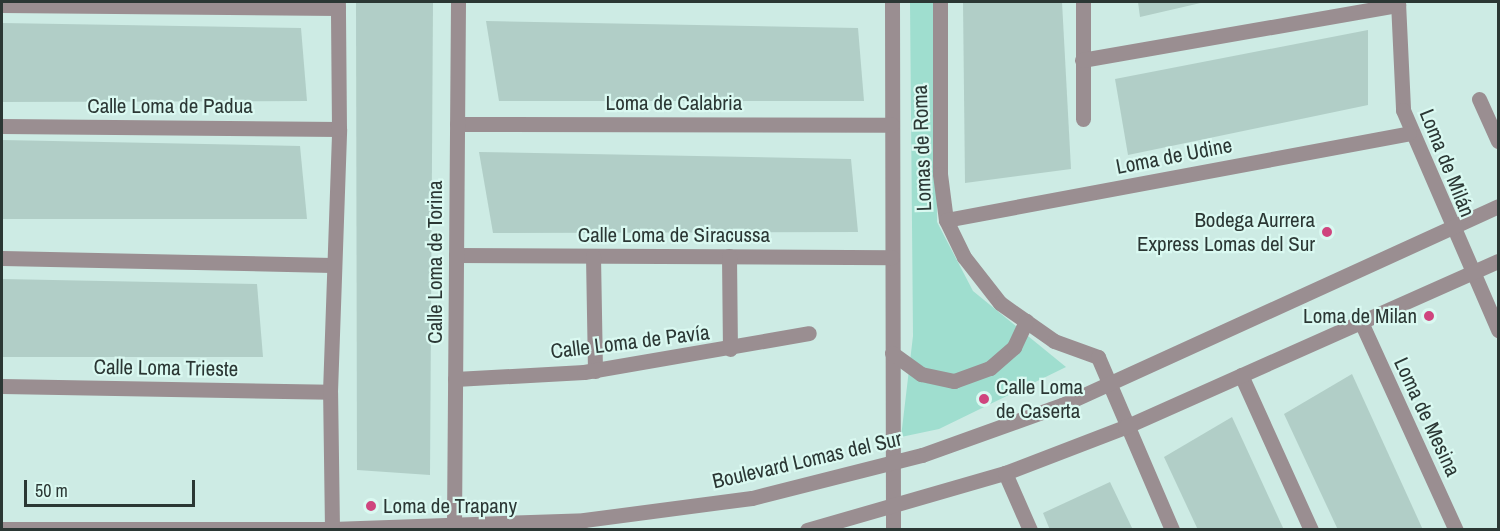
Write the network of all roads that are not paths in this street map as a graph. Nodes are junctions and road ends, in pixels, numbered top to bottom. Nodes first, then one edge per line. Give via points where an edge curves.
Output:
1 (458, 2) edge
2 (892, 2) edge
3 (940, 2) edge
4 (1083, 2) edge
5 (1398, 3) edge
6 (2, 5) edge
7 (338, 5) edge
8 (1082, 60) junction
9 (1479, 99) dead end
10 (1083, 118) dead end
11 (457, 124) junction
12 (892, 125) junction
13 (2, 126) edge
14 (339, 129) junction
15 (1409, 133) junction
16 (1498, 141) edge
17 (1498, 206) edge
18 (946, 220) junction
19 (1451, 228) junction
20 (456, 255) junction
21 (593, 256) junction
22 (729, 256) junction
23 (892, 257) junction
24 (2, 258) edge
25 (1498, 261) edge
26 (332, 265) junction
27 (1471, 273) junction
28 (1026, 321) junction
29 (1361, 322) junction
30 (1498, 330) edge
31 (808, 333) dead end
32 (730, 349) junction
33 (892, 353) junction
34 (595, 370) junction
35 (1241, 375) junction
36 (455, 379) junction
37 (1112, 382) junction
38 (2, 386) edge
39 (330, 392) junction
40 (1125, 427) junction
41 (892, 463) junction
42 (1005, 472) junction
43 (892, 506) junction
44 (454, 524) junction
45 (2, 529) edge
46 (263, 529) edge
47 (332, 529) edge
48 (807, 530) edge
49 (893, 530) edge
50 (1030, 530) edge
51 (1172, 530) edge
52 (1311, 530) edge
53 (1456, 530) edge

1 - 11 street, Calle Loma de Torina
2 - 12 street, Lomas de Roma
3 - 18 street, Lomas de Roma via 940,174
4 - 8 street
5 - 8 street
5 - 15 street, Loma de Milán via 1402,110
6 - 7 street
7 - 14 street
8 - 10 street
9 - 16 street
11 - 12 street, Loma de Calabria
11 - 20 street, Calle Loma de Torina
12 - 23 street, Lomas de Roma
13 - 14 street, Calle Loma de Padua
14 - 26 street
15 - 18 street, Loma de Udine
15 - 19 street, Loma de Milán
17 - 19 street, Boulevard Lomas del Sur
18 - 28 street, Lomas de Roma via 964,257 1000,303
19 - 27 street, Loma de Milán
19 - 37 street, Boulevard Lomas del Sur
20 - 21 street, Calle Loma de Siracussa
20 - 36 street, Calle Loma de Torina
21 - 22 street, Calle Loma de Siracussa
21 - 34 street
22 - 23 street, Calle Loma de Siracussa
22 - 32 street
23 - 33 street, Lomas de Roma
24 - 26 street
25 - 27 street
26 - 39 street
27 - 29 street
27 - 30 street, Loma de Milán
28 - 33 street via 1014,346 990,368 954,381 921,374
28 - 37 street, Lomas de Roma via 1054,341 1098,357
29 - 35 street
29 - 53 street, Loma de Mesina
31 - 32 street, Calle Loma de Pavía
32 - 34 street, Calle Loma de Pavía
33 - 41 street, Lomas de Roma
34 - 36 street, Calle Loma de Pavía
35 - 40 street
35 - 52 street
36 - 44 street, Calle Loma de Torina
37 - 40 street, Lomas de Roma
37 - 41 street, Boulevard Lomas del Sur via 987,434
38 - 39 street, Calle Loma Trieste
39 - 47 street
40 - 42 street
40 - 51 street, Lomas de Roma
41 - 43 street, Lomas de Roma
41 - 44 street, Boulevard Lomas del Sur via 753,498 584,520
42 - 43 street
42 - 50 street
43 - 48 street
43 - 49 street, Lomas de Roma
44 - 47 street, Boulevard Lomas del Sur
45 - 46 street, Boulevard Lomas del Sur
46 - 47 street, Boulevard Lomas del Sur

